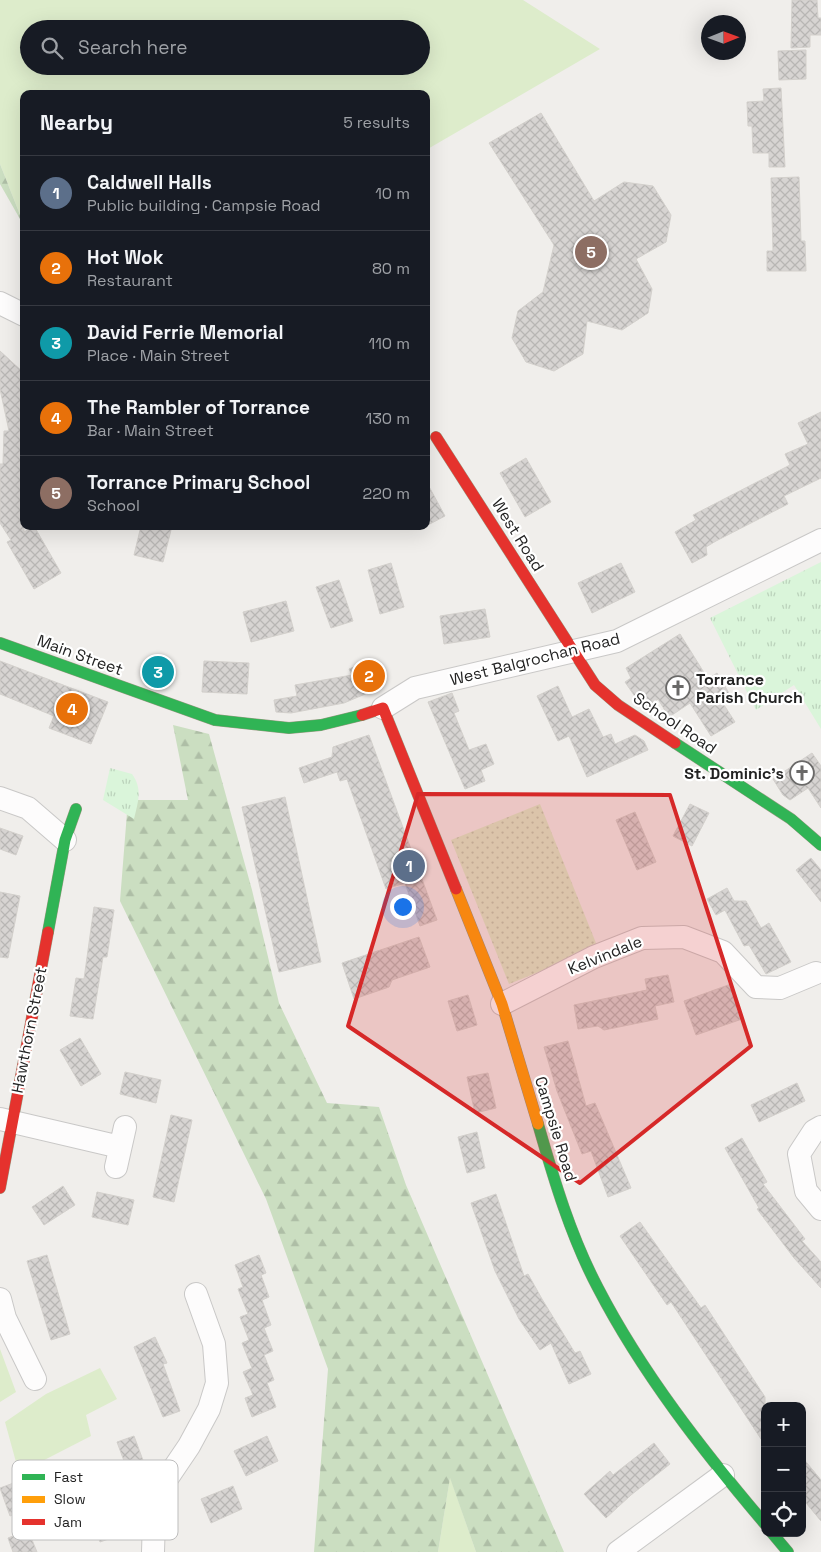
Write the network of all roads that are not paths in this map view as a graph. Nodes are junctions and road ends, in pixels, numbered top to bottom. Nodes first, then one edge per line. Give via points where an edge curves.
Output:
1 (0, 303) edge
2 (20, 313) edge
3 (436, 437) dead end
4 (821, 540) edge
5 (0, 643) edge
6 (572, 651) junction
7 (383, 708) junction
8 (0, 798) edge
9 (76, 809) dead end
10 (65, 840) junction
11 (821, 846) edge
12 (816, 973) dead end
13 (502, 1004) junction
14 (6, 1120) edge
15 (821, 1126) edge
16 (120, 1147) dead end
17 (0, 1188) edge
18 (821, 1208) edge
19 (196, 1294) dead end
20 (2, 1312) edge
21 (35, 1379) dead end
22 (178, 1462) edge
23 (723, 1475) junction
24 (761, 1519) edge
25 (775, 1537) edge
26 (618, 1552) edge
27 (788, 1552) edge

1 - 2 street
3 - 6 main road, West Road
4 - 6 street, West Balgrochan Road via 617,642
5 - 7 main road, Main Street via 215,720 300,728
6 - 7 street, West Balgrochan Road via 415,688
6 - 11 main road, School Road via 595,685 618,705 791,819
7 - 13 main road, Campsie Road
8 - 10 street via 28,808
9 - 10 main road, Hawthorn Street
10 - 14 main road, Hawthorn Street
12 - 13 street, Kelvindale via 780,988 756,987 723,952 684,936 642,938 594,957
13 - 23 main road, Campsie Road via 561,1202 597,1287 633,1351
14 - 16 street
14 - 17 main road, Hawthorn Street
15 - 18 street via 814,1131 800,1154 806,1191
19 - 22 street via 214,1344 217,1383 209,1408
20 - 21 street
23 - 24 main road, Campsie Road
23 - 26 street
25 - 27 main road

